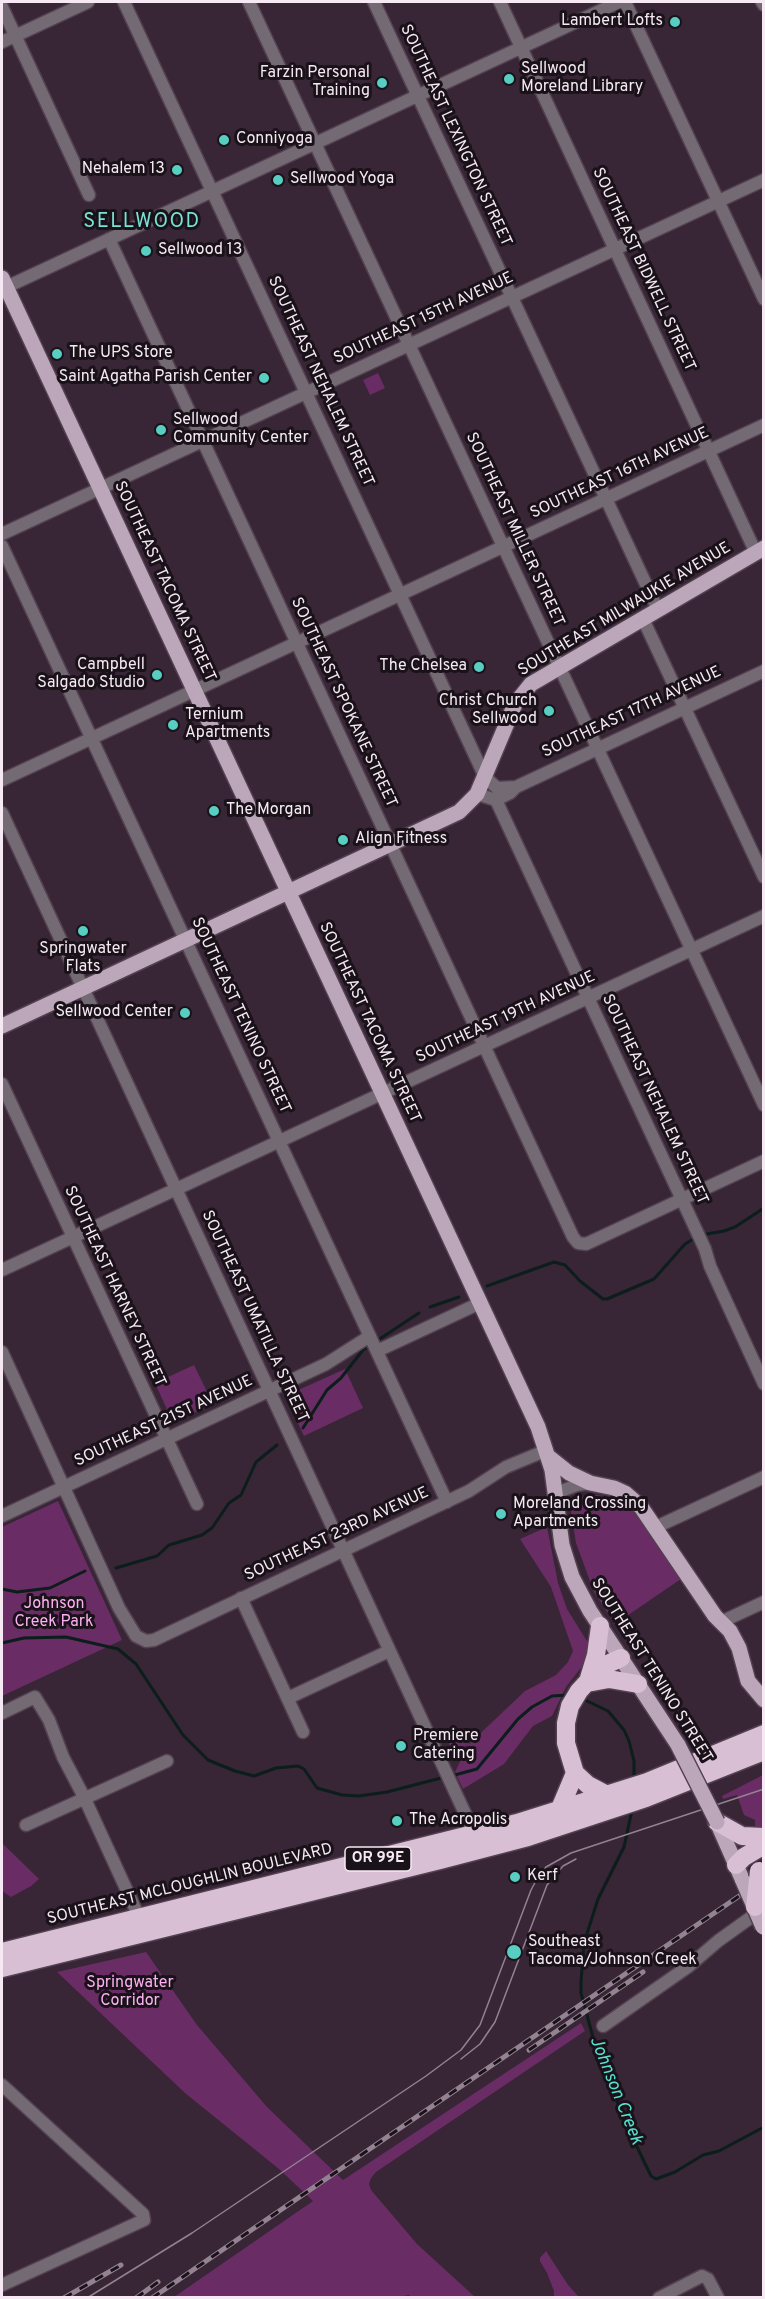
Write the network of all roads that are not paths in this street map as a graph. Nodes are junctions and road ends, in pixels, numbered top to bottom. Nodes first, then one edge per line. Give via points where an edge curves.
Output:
1 (88, 2) edge
2 (124, 2) edge
3 (249, 2) edge
4 (374, 2) edge
5 (500, 2) edge
6 (619, 2) edge
7 (625, 2) edge
8 (2, 7) edge
9 (15, 36) junction
10 (2, 42) edge
11 (520, 47) junction
12 (417, 95) junction
13 (315, 143) junction
14 (764, 180) edge
15 (212, 191) junction
16 (89, 195) dead end
17 (719, 201) junction
18 (109, 238) junction
19 (615, 249) junction
20 (3, 284) edge
21 (512, 296) junction
22 (764, 299) edge
23 (409, 345) junction
24 (306, 392) junction
25 (764, 425) edge
26 (203, 440) junction
27 (708, 451) junction
28 (100, 488) junction
29 (606, 499) junction
30 (2, 534) edge
31 (2, 546) edge
32 (503, 546) junction
33 (760, 551) edge
34 (401, 594) junction
35 (658, 610) junction
36 (643, 619) junction
37 (297, 642) junction
38 (560, 668) junction
39 (764, 672) edge
40 (194, 691) junction
41 (685, 708) junction
42 (91, 739) junction
43 (598, 749) junction
44 (485, 777) junction
45 (2, 780) edge
46 (516, 786) junction
47 (477, 794) junction
48 (496, 800) junction
49 (2, 813) edge
50 (391, 845) junction
51 (764, 877) edge
52 (288, 893) junction
53 (764, 916) edge
54 (185, 940) junction
55 (691, 950) junction
56 (82, 988) junction
57 (588, 998) junction
58 (2, 1026) edge
59 (485, 1046) junction
60 (2, 1084) edge
61 (382, 1094) junction
62 (764, 1105) edge
63 (279, 1142) junction
64 (764, 1161) edge
65 (176, 1189) junction
66 (682, 1200) junction
67 (73, 1236) junction
68 (2, 1270) edge
69 (480, 1303) junction
70 (374, 1345) junction
71 (2, 1352) edge
72 (759, 1362) edge
73 (764, 1384) edge
74 (270, 1391) junction
75 (167, 1439) junction
76 (548, 1454) junction
77 (764, 1477) edge
78 (590, 1484) junction
79 (64, 1486) junction
80 (556, 1493) junction
81 (447, 1502) junction
82 (197, 1504) dead end
83 (2, 1516) edge
84 (656, 1527) junction
85 (343, 1550) junction
86 (242, 1598) junction
87 (764, 1602) edge
88 (721, 1622) junction
89 (600, 1626) junction
90 (388, 1651) junction
91 (621, 1658) junction
92 (587, 1683) junction
93 (638, 1684) junction
94 (288, 1698) junction
95 (764, 1700) edge
96 (2, 1713) edge
97 (303, 1732) dead end
98 (764, 1734) edge
99 (764, 1751) edge
100 (167, 1761) dead end
101 (575, 1773) junction
102 (646, 1790) junction
103 (84, 1797) junction
104 (607, 1804) junction
105 (559, 1811) junction
106 (717, 1822) junction
107 (26, 1825) dead end
108 (475, 1835) junction
109 (764, 1837) edge
110 (764, 1845) edge
111 (750, 1869) edge
112 (759, 1908) edge
113 (139, 1917) junction
114 (763, 1927) edge
115 (2, 1952) edge
116 (2, 1968) edge
117 (603, 2025) dead end
118 (3, 2089) edge
119 (2, 2286) edge
120 (659, 2298) edge
121 (718, 2298) edge

1 - 9 street
2 - 15 street, SOUTHEAST NEHALEM STREET
3 - 13 street, SOUTHEAST MILLER STREET
4 - 12 street, SOUTHEAST LEXINGTON STREET
5 - 11 street, SOUTHEAST BIDWELL STREET
6 - 11 street
7 - 17 street
8 - 9 street
9 - 10 street
9 - 16 street
11 - 12 street
11 - 19 street, SOUTHEAST BIDWELL STREET
12 - 13 street
12 - 21 street, SOUTHEAST LEXINGTON STREET
13 - 15 street
13 - 23 street, SOUTHEAST MILLER STREET
14 - 17 street, SOUTHEAST 15TH AVENUE
15 - 18 street
15 - 24 street, SOUTHEAST NEHALEM STREET
17 - 19 street, SOUTHEAST 15TH AVENUE
17 - 22 street
18 - 20 street
18 - 26 street, SOUTHEAST SPOKANE STREET
19 - 21 street, SOUTHEAST 15TH AVENUE
19 - 27 street, SOUTHEAST BIDWELL STREET
20 - 28 main road, SOUTHEAST TACOMA STREET
21 - 23 street, SOUTHEAST 15TH AVENUE
21 - 29 street, SOUTHEAST LEXINGTON STREET
23 - 24 street, SOUTHEAST 15TH AVENUE
23 - 32 street, SOUTHEAST MILLER STREET
24 - 26 street, SOUTHEAST 15TH AVENUE
24 - 34 street, SOUTHEAST NEHALEM STREET
25 - 27 street, SOUTHEAST 16TH AVENUE
26 - 28 street, SOUTHEAST 15TH AVENUE
26 - 37 street, SOUTHEAST SPOKANE STREET
27 - 29 street, SOUTHEAST 16TH AVENUE
27 - 33 street, SOUTHEAST BIDWELL STREET
28 - 30 street, SOUTHEAST 15TH AVENUE
28 - 40 main road, SOUTHEAST TACOMA STREET
29 - 32 street, SOUTHEAST 16TH AVENUE
29 - 35 street, SOUTHEAST LEXINGTON STREET
31 - 42 street, SOUTHEAST TENINO STREET
32 - 34 street, SOUTHEAST 16TH AVENUE
32 - 38 street, SOUTHEAST MILLER STREET
33 - 35 main road, SOUTHEAST MILWAUKIE AVENUE
34 - 37 street, SOUTHEAST 16TH AVENUE
34 - 44 street, SOUTHEAST NEHALEM STREET
35 - 36 main road, SOUTHEAST MILWAUKIE AVENUE
36 - 38 main road, SOUTHEAST MILWAUKIE AVENUE
36 - 41 street
37 - 40 street, SOUTHEAST 16TH AVENUE
37 - 50 street, SOUTHEAST SPOKANE STREET
38 - 43 street, SOUTHEAST MILLER STREET
38 - 44 main road, SOUTHEAST MILWAUKIE AVENUE via 531,684 520,696
39 - 41 street, SOUTHEAST 17TH AVENUE
40 - 42 street, SOUTHEAST 16TH AVENUE
40 - 52 main road, SOUTHEAST TACOMA STREET
41 - 43 street, SOUTHEAST 17TH AVENUE
41 - 51 street
42 - 45 street, SOUTHEAST 16TH AVENUE
42 - 54 street, SOUTHEAST TENINO STREET
43 - 46 street, SOUTHEAST 17TH AVENUE
43 - 55 street, SOUTHEAST MILLER STREET
44 - 46 street via 497,788
44 - 47 main road
46 - 48 street, SOUTHEAST 17TH AVENUE
47 - 48 street
47 - 50 main road via 459,812
48 - 57 street, SOUTHEAST NEHALEM STREET
49 - 56 street, SOUTHEAST UMATILLA STREET
50 - 52 main road
50 - 59 street, SOUTHEAST SPOKANE STREET
52 - 54 main road
52 - 61 main road, SOUTHEAST TACOMA STREET
53 - 55 street, SOUTHEAST 19TH AVENUE
54 - 56 main road
54 - 63 street, SOUTHEAST TENINO STREET
55 - 57 street, SOUTHEAST 19TH AVENUE
55 - 62 street, SOUTHEAST MILLER STREET
56 - 58 main road
56 - 65 street, SOUTHEAST UMATILLA STREET
57 - 59 street, SOUTHEAST 19TH AVENUE
57 - 66 street, SOUTHEAST NEHALEM STREET
59 - 61 street, SOUTHEAST 19TH AVENUE
59 - 66 street, SOUTHEAST SPOKANE STREET via 573,1237 581,1244
60 - 67 street, SOUTHEAST HARNEY STREET
61 - 63 street, SOUTHEAST 19TH AVENUE
61 - 69 main road, SOUTHEAST TACOMA STREET
63 - 65 street, SOUTHEAST 19TH AVENUE
63 - 70 street, SOUTHEAST TENINO STREET
64 - 66 street
65 - 67 street, SOUTHEAST 19TH AVENUE
65 - 74 street, SOUTHEAST UMATILLA STREET
66 - 72 street, SOUTHEAST NEHALEM STREET via 710,1266
67 - 68 street, SOUTHEAST 19TH AVENUE
67 - 75 street, SOUTHEAST HARNEY STREET
69 - 70 street, SOUTHEAST 21ST AVENUE
69 - 76 main road, SOUTHEAST TACOMA STREET
70 - 74 street, SOUTHEAST 21ST AVENUE
70 - 81 street, SOUTHEAST TENINO STREET
71 - 79 street
72 - 73 street, SOUTHEAST NEHALEM STREET
74 - 75 street, SOUTHEAST 21ST AVENUE
74 - 85 street, SOUTHEAST UMATILLA STREET
75 - 79 street, SOUTHEAST 21ST AVENUE
75 - 82 street, SOUTHEAST HARNEY STREET
76 - 78 main road via 566,1472
76 - 80 main road, SOUTHEAST TACOMA STREET
76 - 81 street, SOUTHEAST 23RD AVENUE via 506,1467
77 - 84 street
78 - 80 street
78 - 84 main road via 625,1493
79 - 83 street, SOUTHEAST 21ST AVENUE
79 - 86 street, SOUTHEAST 23RD AVENUE via 130,1628 139,1638 154,1640
80 - 89 main road, SOUTHEAST TENINO STREET via 566,1561
81 - 85 street, SOUTHEAST 23RD AVENUE
84 - 88 main road
85 - 86 street, SOUTHEAST 23RD AVENUE
85 - 90 street, SOUTHEAST UMATILLA STREET
86 - 94 street
87 - 88 street
88 - 95 main road via 739,1648 748,1681
89 - 91 main road, SOUTHEAST TENINO STREET
89 - 92 highway
90 - 94 street
90 - 108 street, SOUTHEAST UMATILLA STREET
91 - 92 highway via 601,1668
91 - 93 main road, SOUTHEAST TENINO STREET
92 - 93 highway via 609,1679
92 - 101 highway via 573,1701 566,1723 566,1743
93 - 106 main road, SOUTHEAST TENINO STREET, bridge via 678,1745
94 - 97 street
96 - 103 street via 35,1697
98 - 102 highway, SOUTHEAST MCLOUGHLIN BOULEVARD / OR 99E
99 - 102 highway, SOUTHEAST MCLOUGHLIN BOULEVARD / OR 99E
100 - 103 street
101 - 104 highway
101 - 105 highway
102 - 104 highway, SOUTHEAST MCLOUGHLIN BOULEVARD / OR 99E
103 - 107 street
103 - 113 street
104 - 105 highway, SOUTHEAST MCLOUGHLIN BOULEVARD / OR 99E
104 - 116 highway, SOUTHEAST MCLOUGHLIN BOULEVARD / OR 99E via 474,1851
105 - 108 highway, SOUTHEAST MCLOUGHLIN BOULEVARD / OR 99E
106 - 109 highway via 742,1836
106 - 111 main road, SOUTHEAST TENINO STREET
108 - 113 highway, SOUTHEAST MCLOUGHLIN BOULEVARD / OR 99E
110 - 111 highway via 744,1857
111 - 112 highway, bridge
112 - 114 main road, bridge
112 - 117 street via 689,1966
113 - 115 highway, SOUTHEAST MCLOUGHLIN BOULEVARD / OR 99E
118 - 119 street via 143,2214 144,2220
120 - 121 street via 700,2277 706,2277

